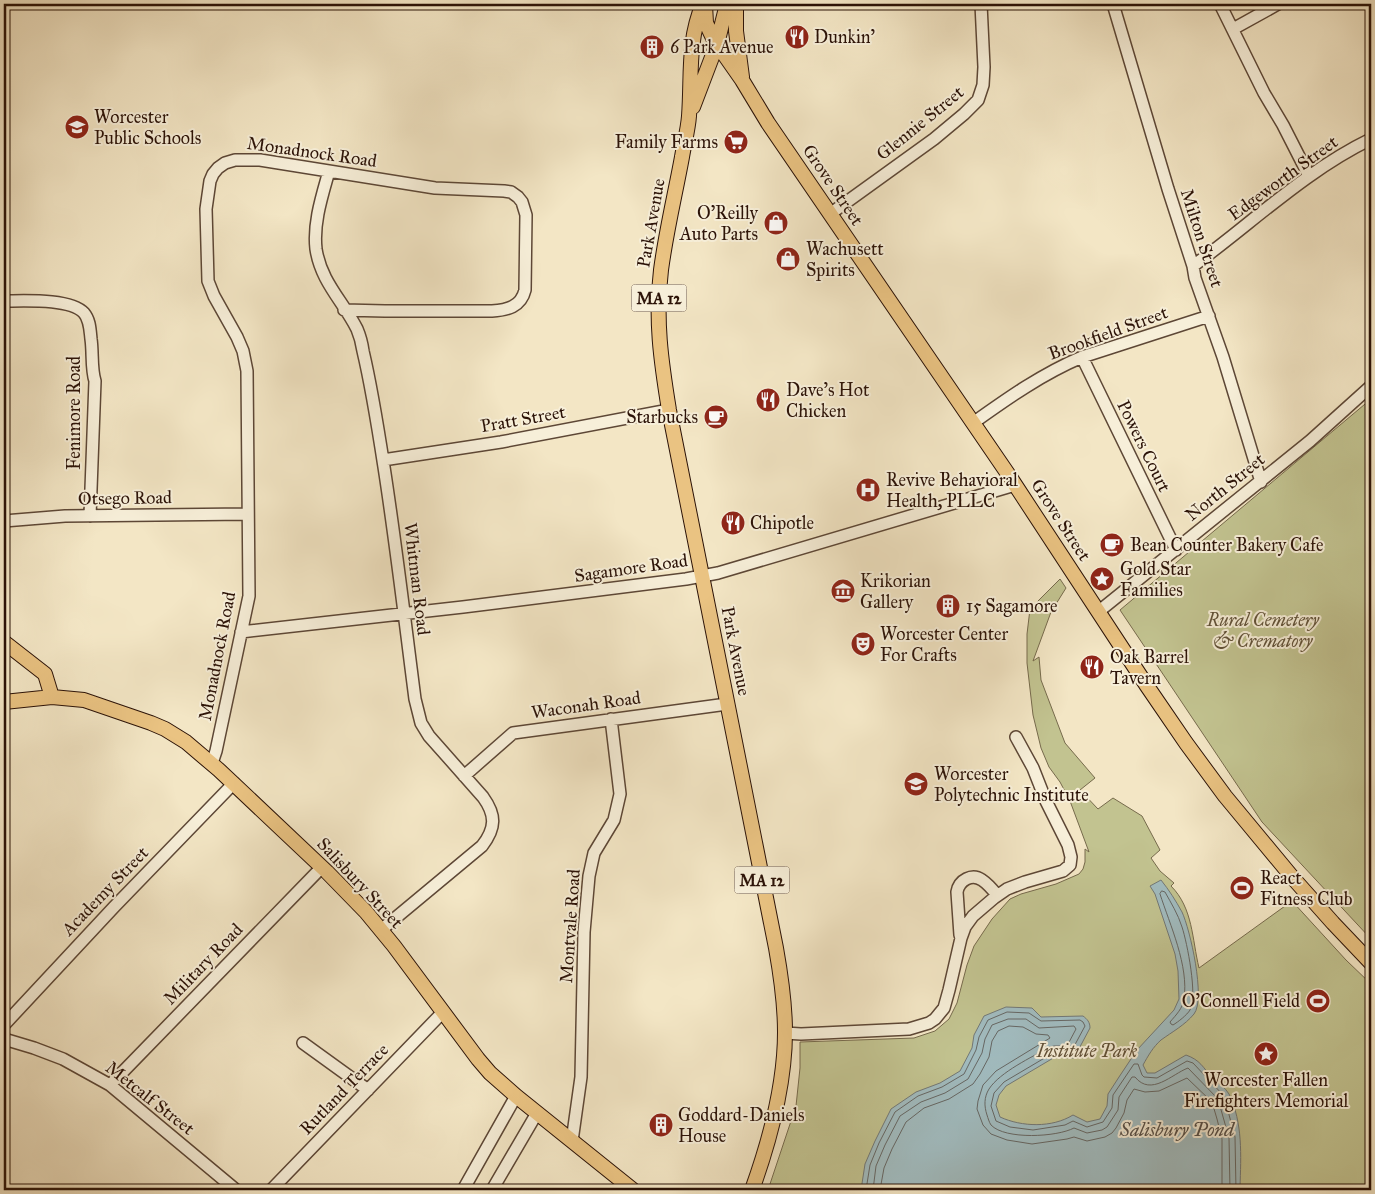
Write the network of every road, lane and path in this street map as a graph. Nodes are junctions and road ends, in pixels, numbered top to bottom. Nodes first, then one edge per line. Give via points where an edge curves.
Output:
1 (704, 4) edge
2 (727, 4) edge
3 (736, 4) edge
4 (981, 4) edge
5 (1113, 4) edge
6 (1220, 4) edge
7 (1278, 4) edge
8 (1233, 29) junction
9 (717, 44) junction
10 (742, 80) junction
11 (689, 118) junction
12 (1371, 139) edge
13 (329, 171) junction
14 (1309, 176) junction
15 (830, 214) junction
16 (1193, 266) junction
17 (4, 301) edge
18 (344, 310) junction
19 (1209, 316) junction
20 (1082, 357) junction
21 (1371, 386) edge
22 (669, 410) junction
23 (973, 423) junction
24 (383, 460) junction
25 (1261, 482) junction
26 (1015, 484) junction
27 (248, 514) junction
28 (90, 516) junction
29 (4, 522) edge
30 (1176, 550) junction
31 (702, 576) junction
32 (1098, 612) junction
33 (404, 613) junction
34 (241, 632) junction
35 (4, 642) edge
36 (52, 697) junction
37 (4, 702) edge
38 (728, 704) junction
39 (611, 719) junction
40 (1016, 738) dead end
41 (212, 763) junction
42 (464, 776) junction
43 (234, 783) junction
44 (322, 867) junction
45 (997, 895) junction
46 (381, 930) junction
47 (961, 938) junction
48 (1371, 963) edge
49 (443, 1012) junction
50 (4, 1025) edge
51 (785, 1033) junction
52 (4, 1039) edge
53 (303, 1043) dead end
54 (110, 1085) junction
55 (368, 1090) junction
56 (516, 1096) junction
57 (537, 1113) junction
58 (572, 1141) junction
59 (236, 1190) edge
60 (271, 1190) edge
61 (463, 1190) edge
62 (492, 1190) edge
63 (633, 1190) edge
64 (752, 1190) edge

1 - 9 main road, Grove Street via 706,23
1 - 11 main road, Park Avenue / MA 12 via 698,16 691,56
2 - 9 main road, MA 12
3 - 10 main road, Grove Street
4 - 15 street, Glennie Street via 984,67 978,100 934,139
5 - 16 street, Milton Street
6 - 8 street
7 - 8 street
8 - 14 street
9 - 10 main road, Grove Street
9 - 11 main road, Park Avenue / MA 12
10 - 15 main road, Grove Street
11 - 22 main road, Park Avenue / MA 12 via 659,295 660,353
12 - 14 street, Edgeworth Street
13 - 18 street, Whitman Road via 317,222 316,249 327,282
13 - 18 street, Monadnock Road via 446,189 511,192 520,199 526,215 525,290 511,308 492,311
13 - 27 street, Monadnock Road via 260,160 235,160 218,168 209,185 206,209 208,281 238,337 247,372
14 - 16 street, Edgeworth Street
15 - 23 main road, Grove Street
16 - 19 street, Milton Street
17 - 28 street, Fenimore Road via 56,302 73,306 87,317 95,381
18 - 24 street, Whitman Road via 361,340
19 - 20 street, Brookfield Street
19 - 25 street, Milton Street
20 - 23 street, Brookfield Street via 1052,370
20 - 30 street, Powers Court
21 - 25 street, North Street
22 - 24 street, Pratt Street via 501,442
22 - 31 main road, Park Avenue / MA 12
23 - 26 main road, Grove Street
24 - 33 street, Whitman Road
25 - 30 street, North Street
26 - 31 street, Sagamore Road
26 - 32 main road, Grove Street
27 - 28 street, Otsego Road
27 - 34 street, Monadnock Road via 249,596
28 - 29 street, Otsego Road
30 - 32 street, North Street
31 - 33 street, Sagamore Road
31 - 38 main road, Park Avenue / MA 12
32 - 48 main road, Grove Street via 1168,718 1225,796
33 - 34 street, Sagamore Road
33 - 42 street, Whitman Road via 421,723
34 - 41 street, Monadnock Road
35 - 36 main road via 45,674
36 - 37 main road, Salisbury Street
36 - 41 main road, Salisbury Street via 84,700 151,723 176,735
38 - 39 street, Waconah Road
38 - 51 main road, Park Avenue / MA 12 via 776,948
39 - 42 street, Waconah Road via 513,733
39 - 58 street, Montvale Road via 620,794 614,820 594,852 590,871 584,932 581,1077
40 - 45 street via 1033,768 1068,846 1071,860 1063,871 1025,882
41 - 43 main road, Salisbury Street
42 - 46 street, Whitman Road via 489,807 493,823 491,834 482,846
43 - 44 main road, Salisbury Street
43 - 50 street, Academy Street
44 - 46 main road, Salisbury Street
44 - 54 street, Military Road
45 - 47 street via 968,922
45 - 47 street via 980,879 962,881 957,892
46 - 49 main road, Salisbury Street
47 - 51 street via 946,1003 940,1014 929,1022 909,1029
49 - 55 street, Rutland Terrace
49 - 56 main road, Salisbury Street via 484,1066
51 - 64 main road, Park Avenue / MA 12 via 776,1106
52 - 54 street, Metcalf Street via 63,1059
53 - 55 street
54 - 59 street, Metcalf Street
55 - 60 street, Rutland Terrace
56 - 57 main road, Salisbury Street
56 - 61 street
57 - 58 main road, Salisbury Street
57 - 62 street
58 - 63 main road, Salisbury Street

